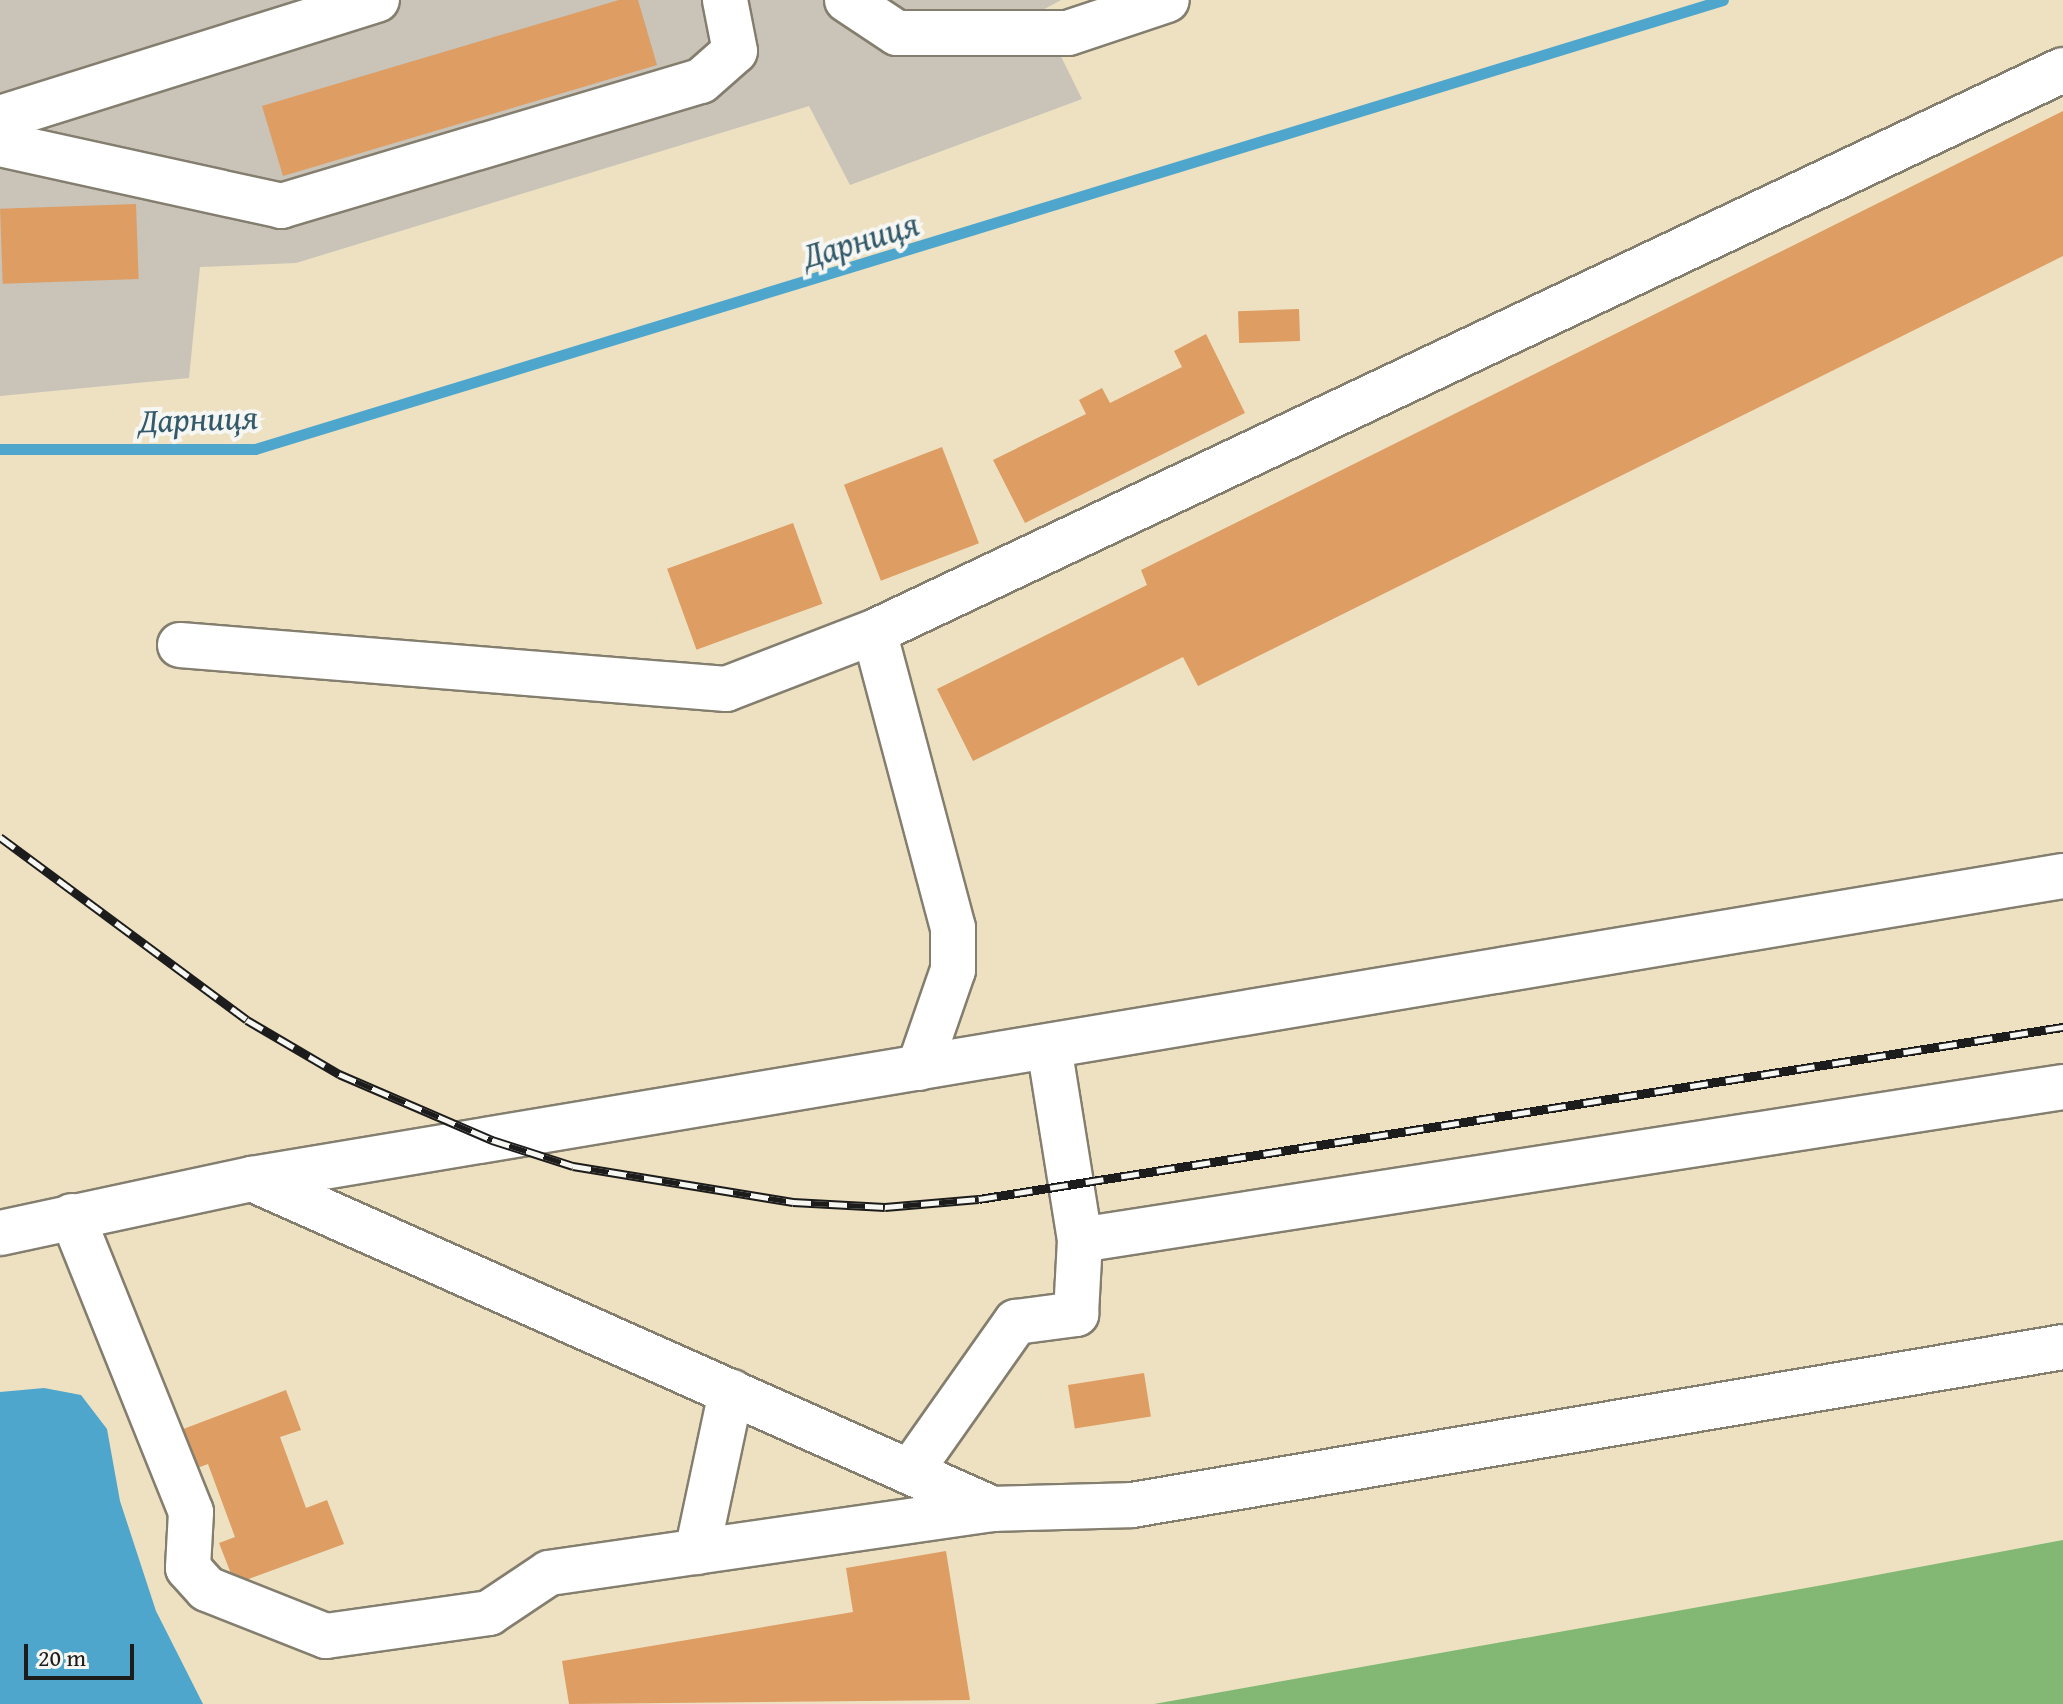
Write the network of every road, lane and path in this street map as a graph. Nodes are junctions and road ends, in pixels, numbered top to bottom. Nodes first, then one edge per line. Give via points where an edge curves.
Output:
1 (377, 0) edge
2 (725, 0) edge
3 (847, 0) edge
4 (1167, 0) edge
5 (1102, 10) edge
6 (973, 16) edge
7 (2063, 70) edge
8 (0, 118) edge
9 (0, 144) edge
10 (874, 632) junction
11 (180, 645) dead end
12 (2063, 876) edge
13 (1049, 1047) junction
14 (919, 1068) junction
15 (2063, 1087) edge
16 (252, 1179) junction
17 (72, 1216) junction
18 (0, 1233) edge
19 (1080, 1240) junction
20 (2063, 1347) edge
21 (731, 1392) junction
22 (910, 1472) junction
23 (993, 1509) junction
24 (697, 1552) junction

1 - 8 lane
2 - 9 lane via 735,51 701,81 281,206
3 - 6 lane via 897,33
4 - 5 lane
5 - 6 lane via 1068,33
7 - 10 lane
10 - 11 lane via 726,689
10 - 14 lane via 953,928 953,970
12 - 13 lane
13 - 14 lane
13 - 19 lane
14 - 16 lane
15 - 19 lane
16 - 17 lane
16 - 21 lane
17 - 18 lane
17 - 24 lane via 191,1512 184,1540 188,1568 207,1589 326,1636 474,1616 503,1606 535,1578
19 - 22 lane via 1076,1314 1016,1322
20 - 23 lane via 1132,1505
21 - 22 lane
21 - 24 lane
22 - 23 lane
23 - 24 lane

